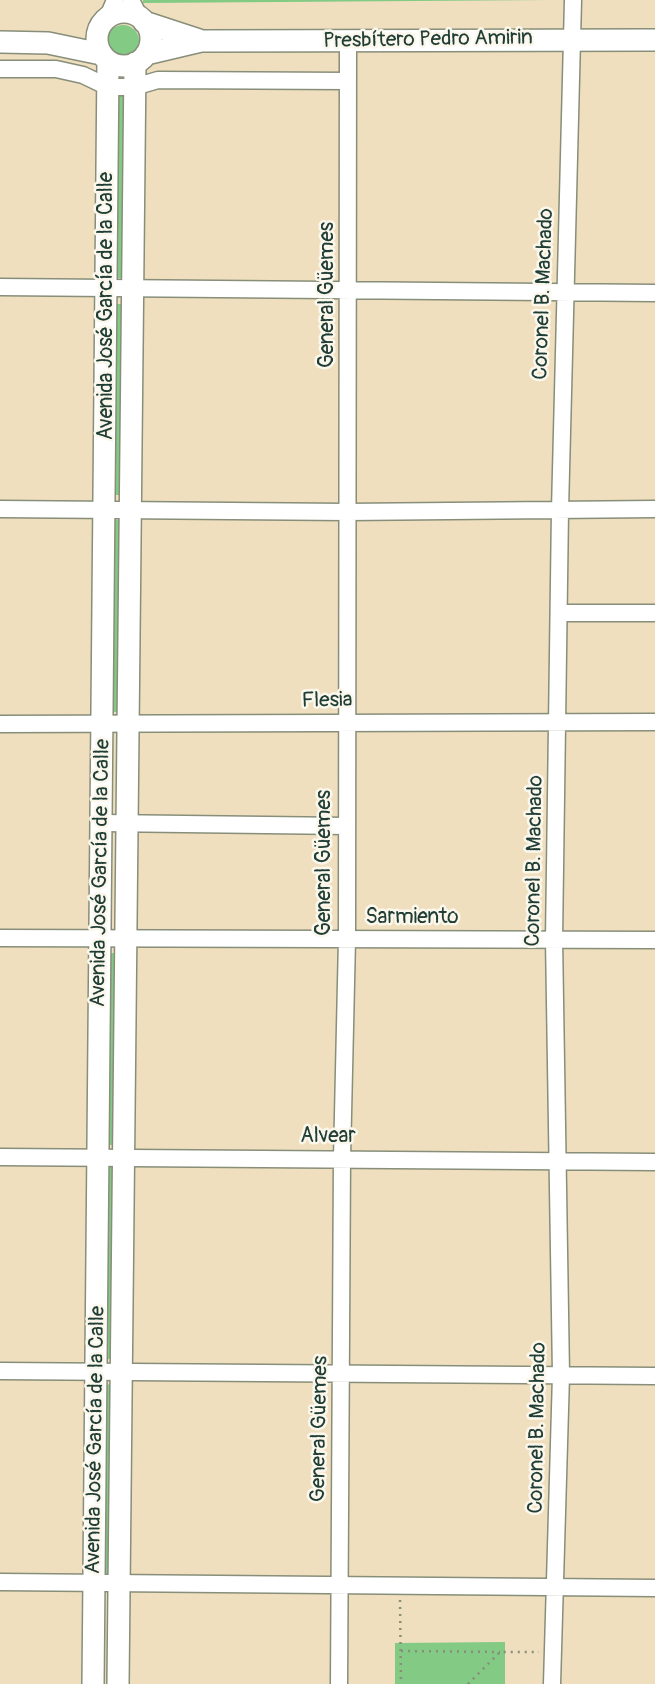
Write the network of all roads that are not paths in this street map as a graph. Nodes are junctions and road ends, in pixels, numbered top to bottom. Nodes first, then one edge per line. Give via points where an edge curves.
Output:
1 (573, 0) edge
2 (138, 13) edge
3 (108, 14) edge
4 (572, 38) junction
5 (655, 40) edge
6 (201, 41) junction
7 (348, 41) junction
8 (0, 42) edge
9 (48, 43) junction
10 (105, 58) junction
11 (140, 59) junction
12 (0, 69) edge
13 (348, 81) junction
14 (134, 87) junction
15 (108, 88) junction
16 (0, 288) edge
17 (107, 289) junction
18 (131, 289) junction
19 (350, 290) junction
20 (565, 293) junction
21 (655, 293) edge
22 (0, 509) edge
23 (105, 509) junction
24 (655, 509) edge
25 (130, 510) junction
26 (560, 510) junction
27 (347, 512) junction
28 (560, 613) junction
29 (655, 613) edge
30 (559, 720) junction
31 (345, 722) junction
32 (655, 722) edge
33 (0, 724) edge
34 (128, 724) junction
35 (103, 725) junction
36 (127, 821) junction
37 (103, 823) junction
38 (346, 826) junction
39 (0, 938) edge
40 (347, 939) junction
41 (554, 939) junction
42 (101, 940) junction
43 (126, 940) junction
44 (655, 940) edge
45 (0, 1157) edge
46 (342, 1158) junction
47 (99, 1159) junction
48 (125, 1159) junction
49 (560, 1161) junction
50 (655, 1162) edge
51 (0, 1371) edge
52 (97, 1372) junction
53 (120, 1372) junction
54 (342, 1373) junction
55 (561, 1375) junction
56 (655, 1376) edge
57 (0, 1582) edge
58 (94, 1583) junction
59 (119, 1583) junction
60 (339, 1586) junction
61 (555, 1586) junction
62 (655, 1588) edge
63 (93, 1684) edge
64 (118, 1684) edge
65 (339, 1684) edge
66 (552, 1684) edge

1 - 4 street, Coronel B. Machado
2 - 3 main road
2 - 6 main road, Presbítero Pedro Amirin
2 - 11 main road via 150,35
3 - 9 main road
3 - 10 main road via 97,42
4 - 5 main road, Presbítero Pedro Amirin
4 - 7 main road, Presbítero Pedro Amirin
4 - 20 street, Coronel B. Machado
6 - 7 main road, Presbítero Pedro Amirin
6 - 11 main road, Presbítero Pedro Amirin
7 - 13 street, General Güemes
8 - 9 main road
9 - 10 main road
10 - 11 main road via 121,66
10 - 15 main road, Avenida José García de la Calle
11 - 14 main road, Avenida José García de la Calle
12 - 15 street, Presbítero Pedro Amirin via 56,69 83,75
13 - 14 street, Presbítero Pedro Amirin via 158,80
13 - 19 street, General Güemes
14 - 15 street, Presbítero Pedro Amirin
14 - 18 main road, Avenida José García de la Calle
15 - 17 main road, Avenida José García de la Calle
16 - 17 street
17 - 18 street
17 - 23 main road, Avenida José García de la Calle
18 - 19 street
18 - 25 main road, Avenida José García de la Calle
19 - 20 street
19 - 27 street, General Güemes
20 - 21 street
20 - 26 street, Coronel B. Machado
22 - 23 street
23 - 25 street
23 - 35 main road, Avenida José García de la Calle
24 - 26 street
25 - 27 street
25 - 34 main road, Avenida José García de la Calle
26 - 27 street
26 - 28 street, Coronel B. Machado
27 - 31 street, General Güemes
28 - 29 street
28 - 30 street, Coronel B. Machado
30 - 31 street, Flesia
30 - 32 street, Flesia
30 - 41 street, Coronel B. Machado
31 - 34 street, Flesia
31 - 38 street, General Güemes
33 - 35 street, Flesia
34 - 35 street, Flesia
34 - 36 main road, Avenida José García de la Calle
35 - 37 main road, Avenida José García de la Calle
36 - 37 street
36 - 38 street
36 - 43 main road, Avenida José García de la Calle
37 - 42 main road, Avenida José García de la Calle
38 - 40 street, General Güemes
39 - 42 street, Sarmiento
40 - 41 street, Sarmiento
40 - 43 street, Sarmiento
40 - 46 street, General Güemes
41 - 44 street, Sarmiento
41 - 49 street, Coronel B. Machado
42 - 43 street, Sarmiento
42 - 47 main road, Avenida José García de la Calle
43 - 48 main road, Avenida José García de la Calle
45 - 47 street, Alvear
46 - 48 street, Alvear
46 - 49 street, Alvear
46 - 54 street, General Güemes
47 - 48 street, Alvear
47 - 52 main road, Avenida José García de la Calle
48 - 53 main road, Avenida José García de la Calle
49 - 50 street, Alvear
49 - 55 street, Coronel B. Machado
51 - 52 street
52 - 53 street
52 - 58 main road, Avenida José García de la Calle
53 - 54 street
53 - 59 main road, Avenida José García de la Calle
54 - 55 street
54 - 60 street, General Güemes
55 - 56 street
55 - 61 street, Coronel B. Machado
57 - 58 street
58 - 59 street
58 - 63 main road, Avenida José García de la Calle
59 - 60 street
59 - 64 main road, Avenida José García de la Calle
60 - 61 street
60 - 65 street, General Güemes
61 - 62 street
61 - 66 street, Coronel B. Machado

